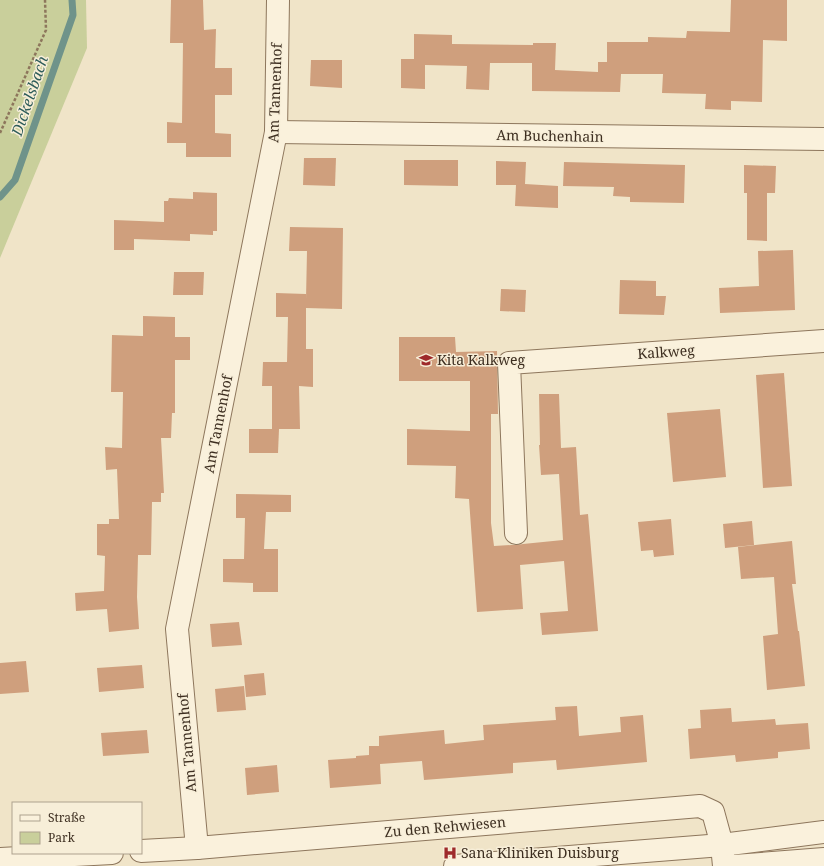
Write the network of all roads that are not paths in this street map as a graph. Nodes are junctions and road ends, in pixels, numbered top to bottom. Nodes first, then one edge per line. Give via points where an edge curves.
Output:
1 (278, 0) edge
2 (276, 132) junction
3 (824, 139) edge
4 (824, 341) edge
5 (516, 533) dead end
6 (824, 832) edge
7 (197, 848) junction
8 (142, 851) edge
9 (93, 854) edge
10 (723, 855) edge
11 (0, 859) edge
12 (824, 859) edge
13 (567, 861) edge
14 (455, 866) edge
15 (734, 866) edge

1 - 2 street, Am Tannenhof
2 - 3 street, Am Buchenhain
2 - 7 street, Am Tannenhof via 177,629
4 - 5 street, Kalkweg via 509,363
6 - 10 street
7 - 8 street, Zu den Rehwiesen
7 - 10 street, Zu den Rehwiesen via 700,806 713,812
9 - 11 street
10 - 13 street
12 - 15 street
13 - 14 street

